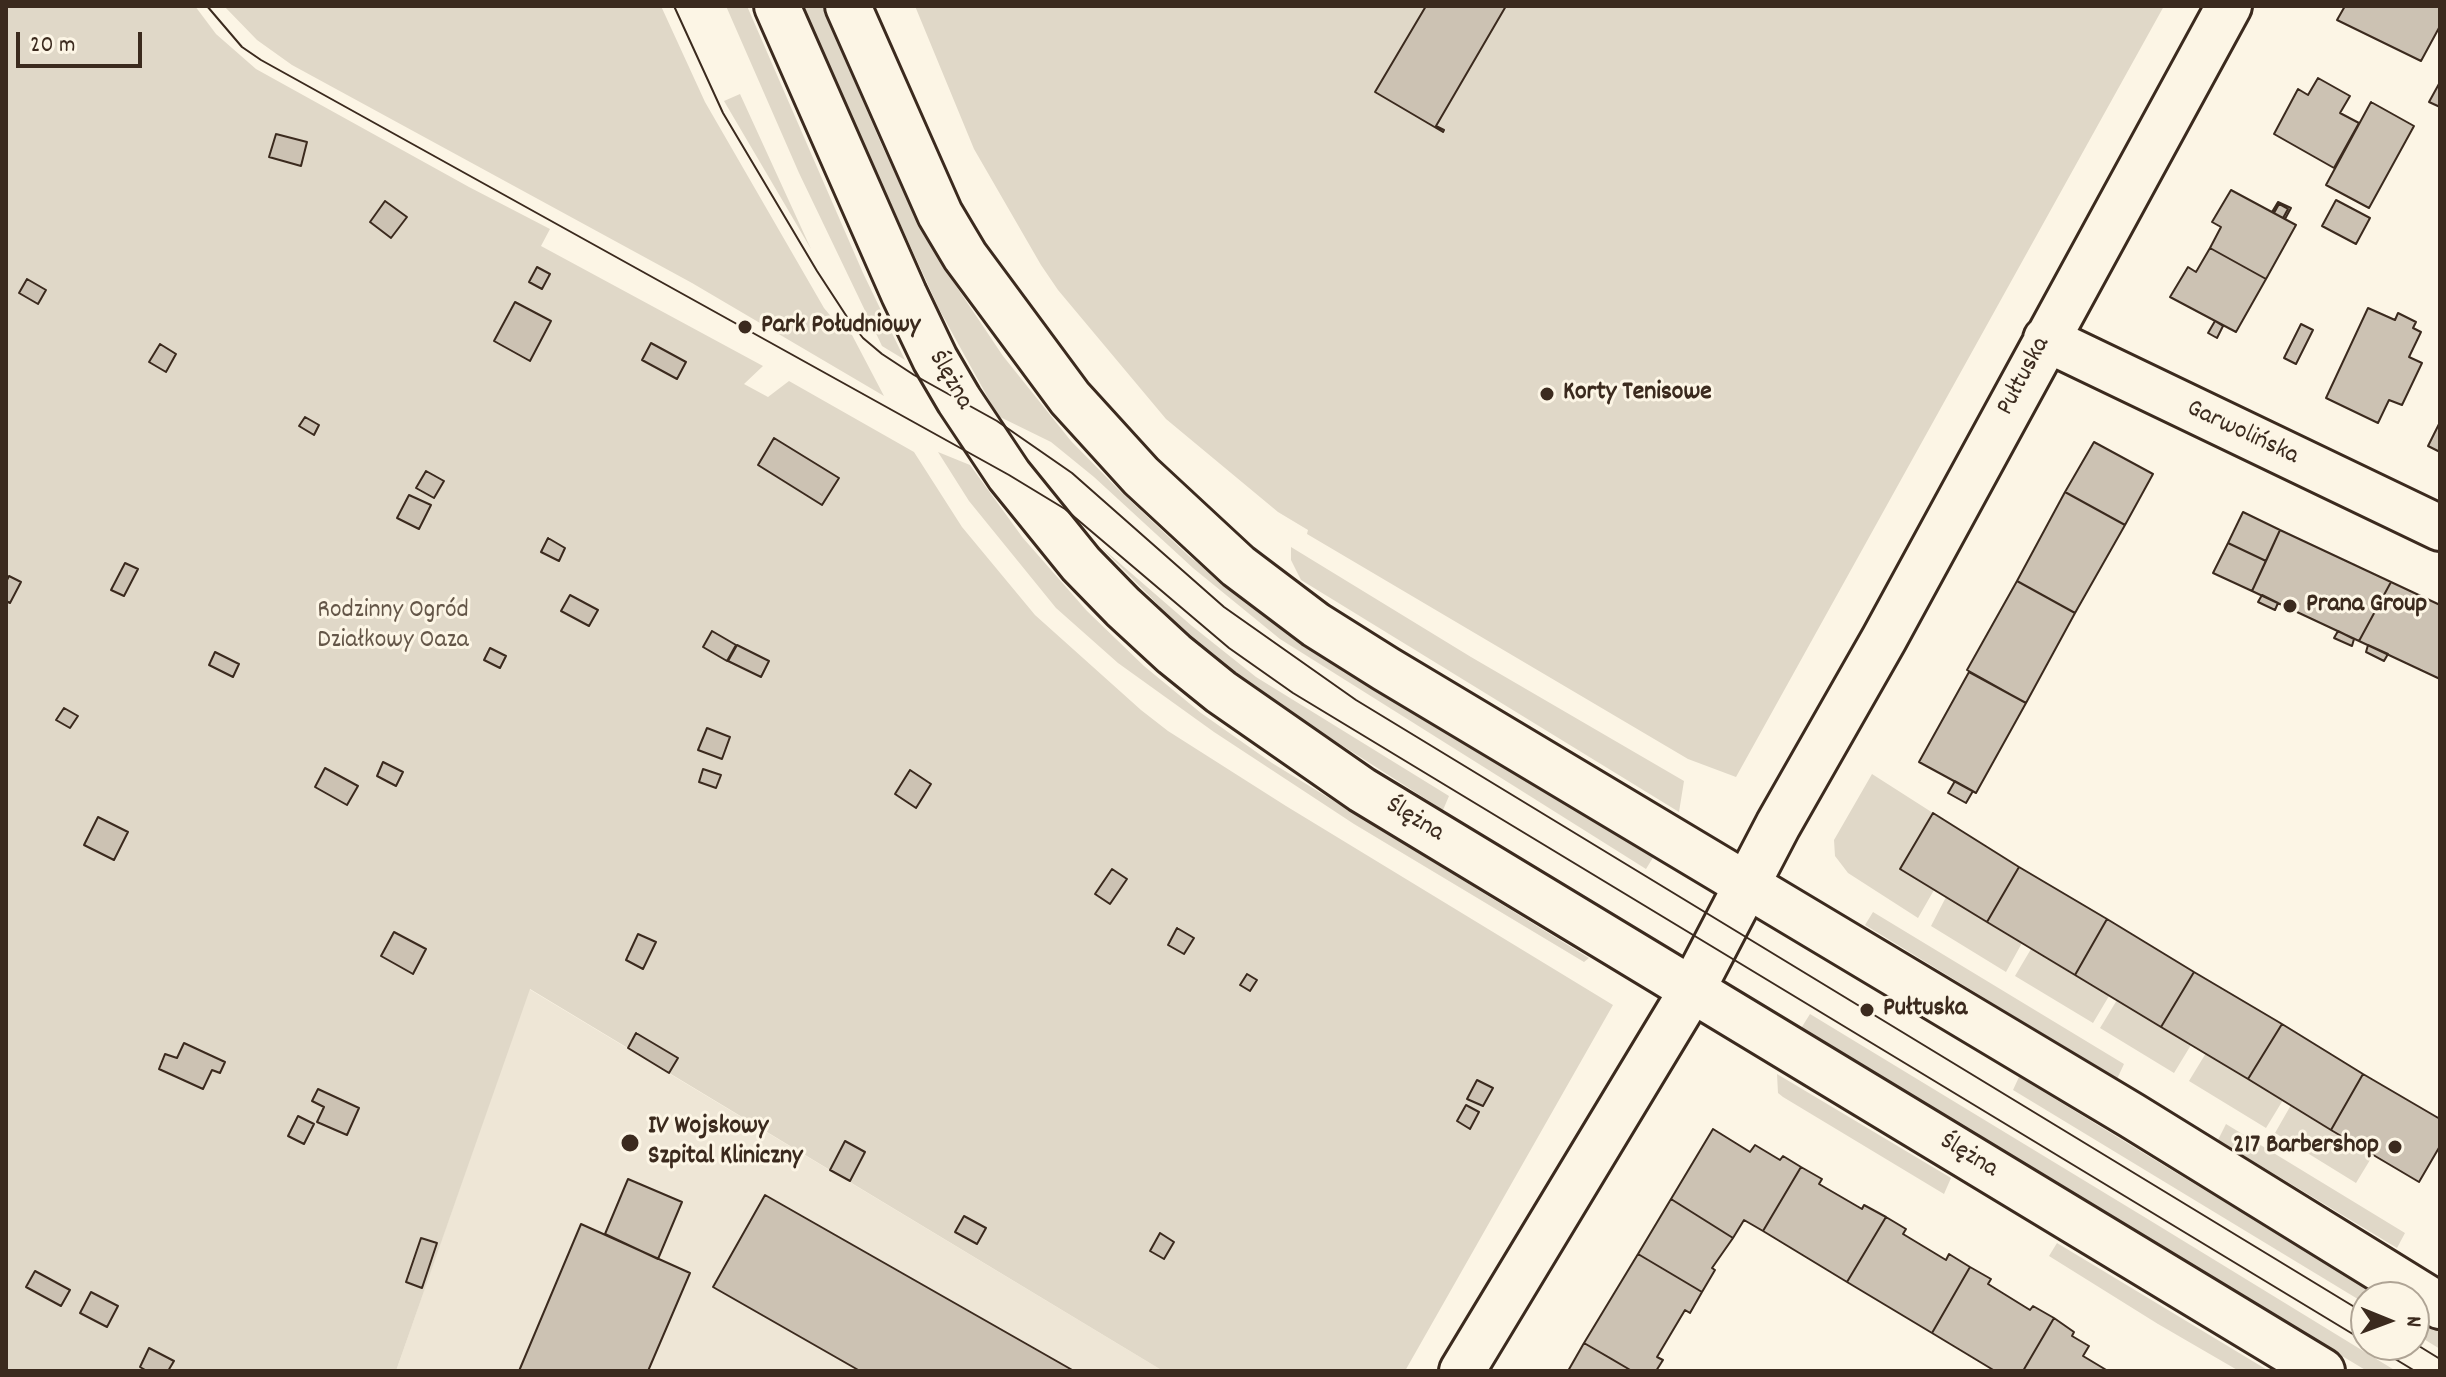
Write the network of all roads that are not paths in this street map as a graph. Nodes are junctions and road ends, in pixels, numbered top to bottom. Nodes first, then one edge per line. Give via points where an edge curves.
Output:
1 (777, 6) edge
2 (848, 6) edge
3 (2229, 6) edge
4 (2046, 339) junction
5 (2440, 528) edge
6 (1746, 886) junction
7 (1692, 990) junction
8 (2440, 1306) edge
9 (1462, 1371) edge
10 (2322, 1371) edge

1 - 7 main road, Ślężna via 935,359 981,436 1081,564 1174,654 1286,739
2 - 6 main road via 940,214 965,256 1070,398 1141,476 1238,566 1316,625
3 - 4 main road, Pułtuska
4 - 5 main road, Garwolińska
4 - 6 main road, Pułtuska
6 - 7 main road, Pułtuska
6 - 8 main road
7 - 9 main road, Pułtuska
7 - 10 main road, Ślężna

